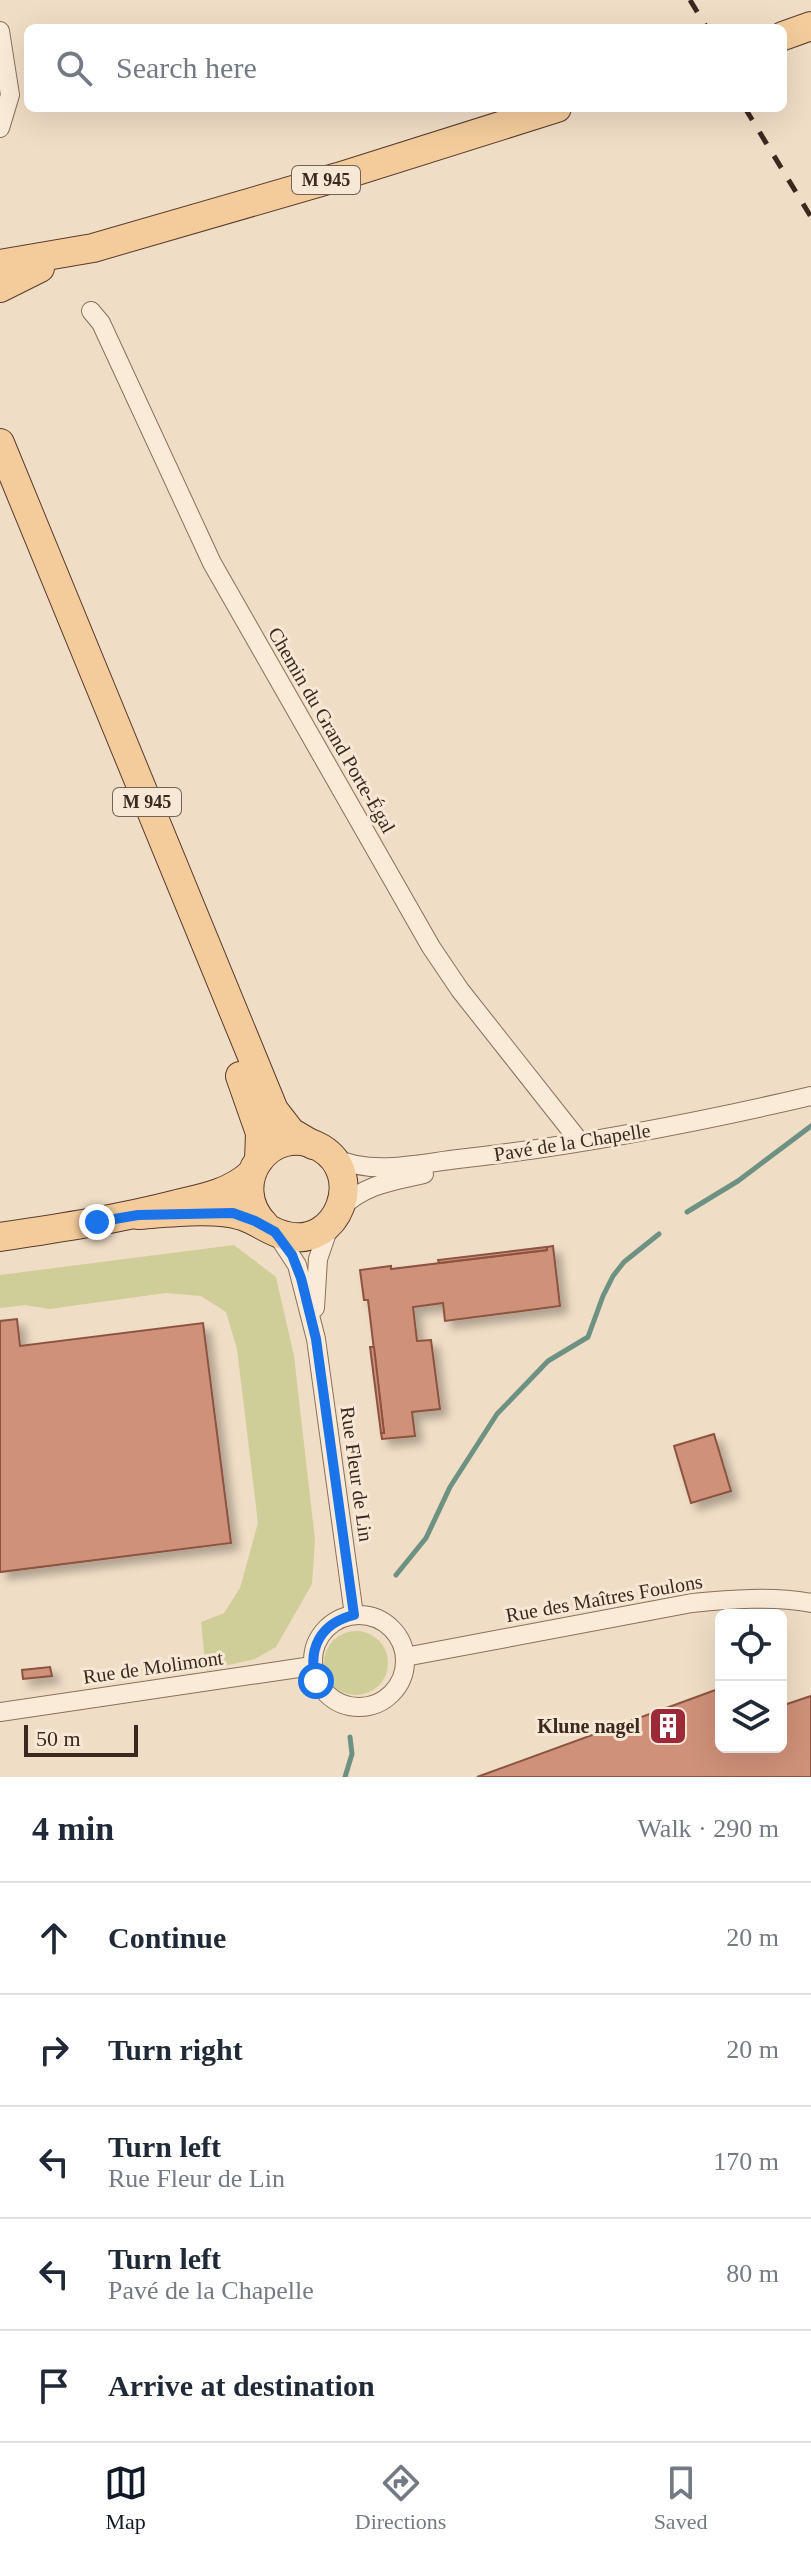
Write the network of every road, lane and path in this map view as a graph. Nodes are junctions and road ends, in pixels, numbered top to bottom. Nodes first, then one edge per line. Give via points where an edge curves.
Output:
1 (811, 26) edge
2 (0, 31) edge
3 (787, 35) edge
4 (544, 112) edge
5 (0, 128) edge
6 (93, 248) junction
7 (0, 264) edge
8 (0, 288) edge
9 (91, 311) dead end
10 (0, 443) edge
11 (0, 491) edge
12 (811, 1096) edge
13 (580, 1142) junction
14 (322, 1151) junction
15 (520, 1153) junction
16 (255, 1167) junction
17 (138, 1215) junction
18 (335, 1217) junction
19 (270, 1229) junction
20 (0, 1237) edge
21 (316, 1339) junction
22 (811, 1603) edge
23 (354, 1615) junction
24 (405, 1657) junction
25 (312, 1666) junction
26 (0, 1712) edge

1 - 3 main road
2 - 5 street via 10,95
4 - 6 main road, M 945
6 - 7 main road, M 945
6 - 8 main road, M 945
9 - 13 street, Chemin du Grand Porte-Égal via 212,563 431,947
10 - 14 main road, M 945 via 274,1110 291,1132
11 - 16 main road, M 945 via 251,1103 260,1133
12 - 13 street, Pavé de la Chapelle
13 - 15 street, Pavé de la Chapelle
14 - 15 street, Pavé de la Chapelle via 351,1165 390,1167
14 - 16 main road, Pavé de la Chapelle via 297,1142 281,1144
14 - 18 main road via 344,1183
15 - 18 street via 378,1185 356,1195
16 - 17 main road, Pavé de la Chapelle via 238,1185 221,1192
16 - 19 main road via 250,1202
17 - 19 main road, Pavé de la Chapelle via 233,1213
17 - 20 main road, Pavé de la Chapelle
18 - 19 main road, Pavé de la Chapelle via 304,1237
18 - 21 street, Rue Fleur de Lin via 318,1259
19 - 21 street, Rue Fleur de Lin via 295,1260
21 - 23 street, Rue Fleur de Lin
22 - 24 street, Rue des Maîtres Foulons via 692,1603
23 - 24 street via 382,1621 402,1643
23 - 25 street via 340,1618 318,1637
24 - 25 street via 397,1688 386,1700 363,1707 339,1704 326,1695
25 - 26 street, Rue de Molimont

